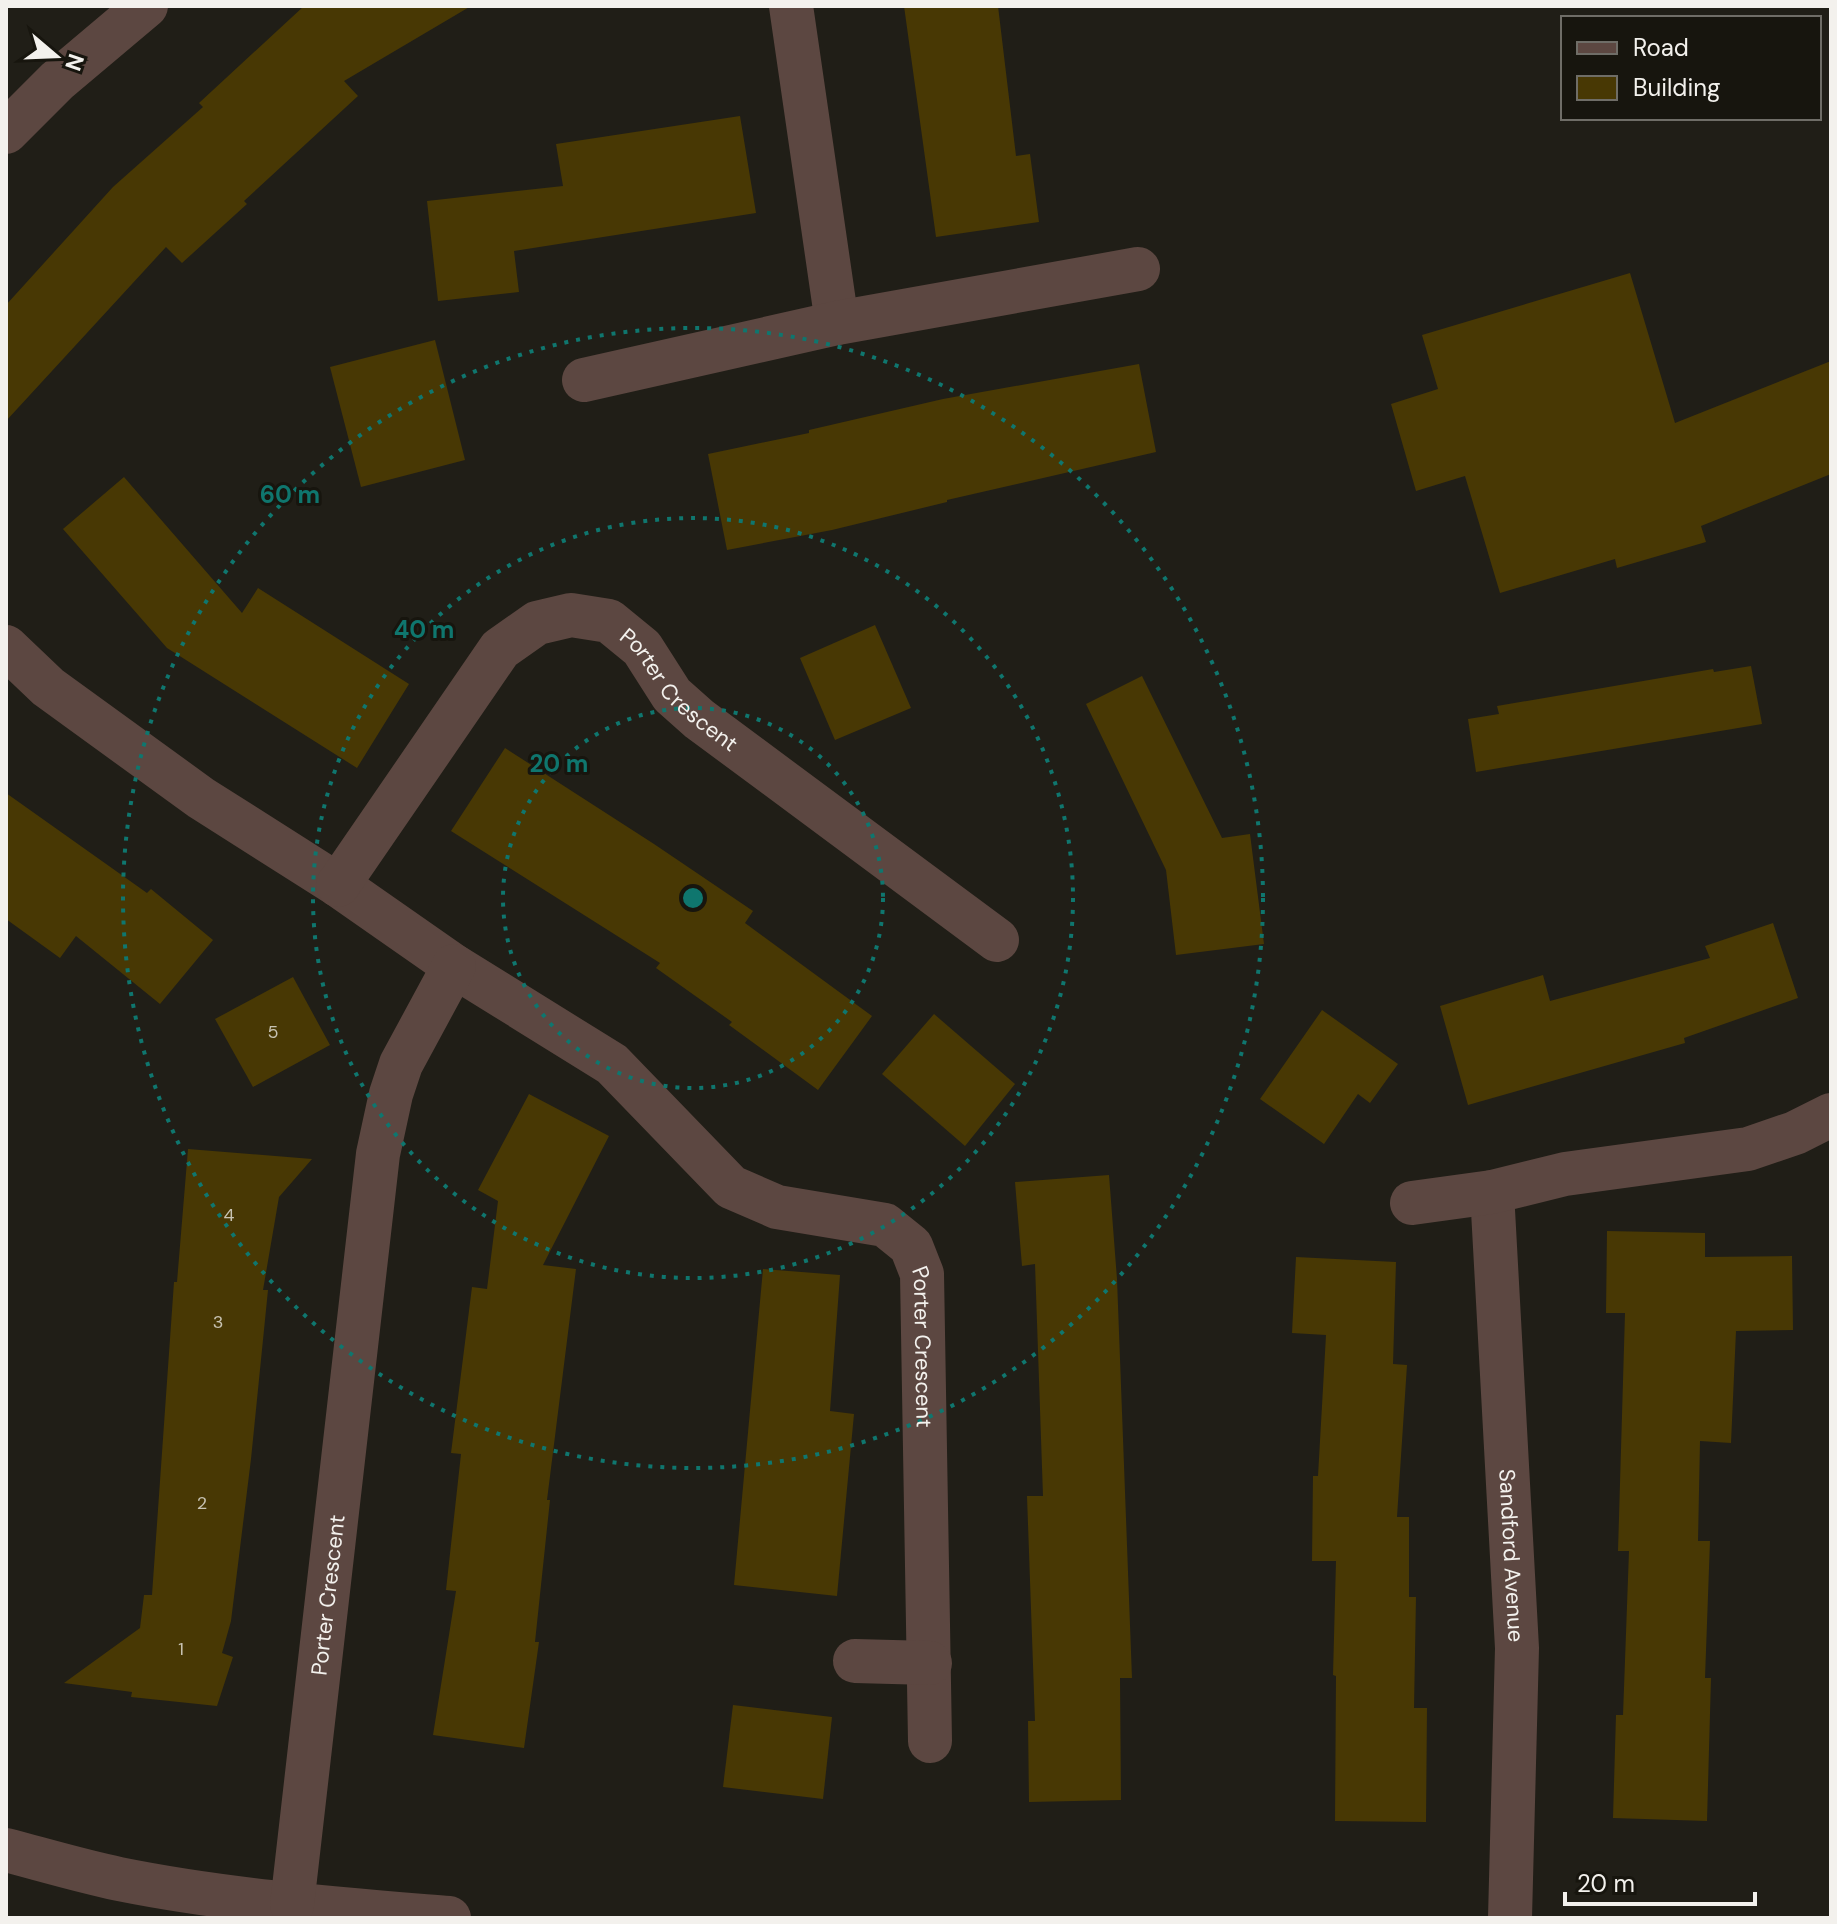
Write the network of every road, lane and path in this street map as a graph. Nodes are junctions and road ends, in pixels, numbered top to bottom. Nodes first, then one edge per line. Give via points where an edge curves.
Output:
1 (146, 6) edge
2 (791, 6) edge
3 (6, 132) edge
4 (1138, 269) dead end
5 (837, 323) junction
6 (584, 380) dead end
7 (6, 647) edge
8 (338, 885) junction
9 (997, 940) dead end
10 (454, 966) junction
11 (1831, 1115) edge
12 (1492, 1192) junction
13 (1412, 1203) dead end
14 (855, 1661) dead end
15 (930, 1663) junction
16 (930, 1741) dead end
17 (6, 1850) edge
18 (292, 1905) junction
19 (449, 1918) edge
20 (1510, 1918) edge

1 - 3 street
2 - 5 street
4 - 5 street
5 - 6 street
7 - 8 street, Porter Crescent via 48,687 201,798
8 - 9 street, Porter Crescent via 500,649 537,623 571,615 609,621 642,648 672,695 699,719
8 - 10 street, Porter Crescent
10 - 15 street, Porter Crescent via 612,1064 731,1187 777,1207 885,1225 911,1246 922,1274
10 - 18 street, Porter Crescent via 401,1064 378,1154
11 - 12 street via 1748,1149 1565,1174
12 - 13 street
12 - 20 street, Sandford Avenue via 1517,1648
14 - 15 street
15 - 16 street, Porter Crescent
17 - 18 street via 119,1879
18 - 19 street

